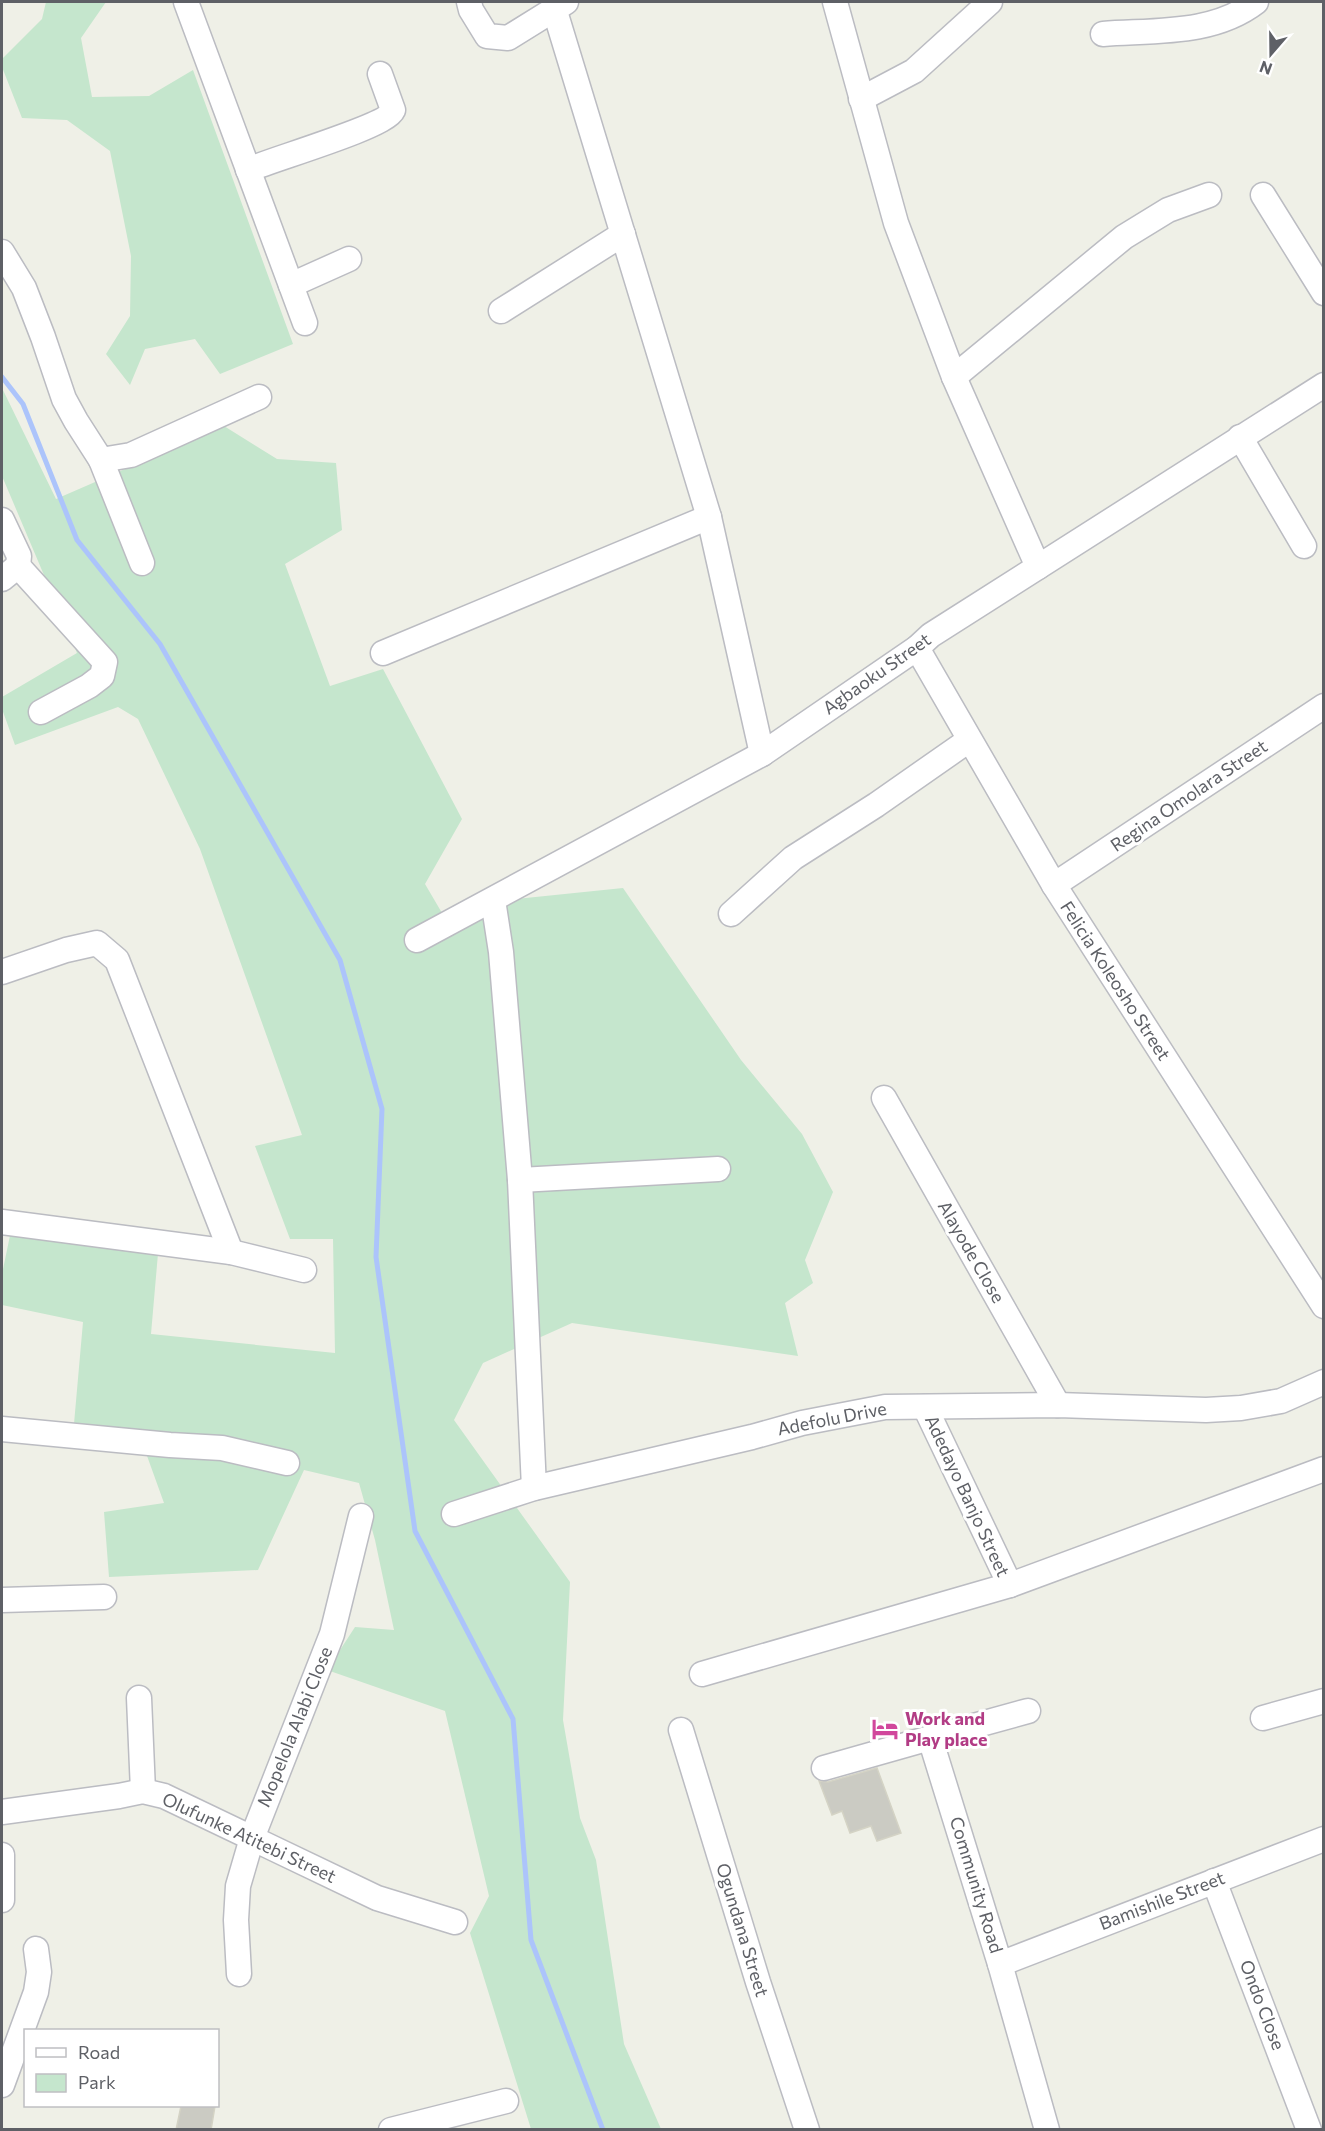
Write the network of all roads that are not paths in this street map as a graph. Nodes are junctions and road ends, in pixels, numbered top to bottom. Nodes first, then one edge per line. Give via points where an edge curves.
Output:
1 (186, 2) edge
2 (469, 2) edge
3 (835, 2) edge
4 (990, 2) edge
5 (1256, 2) edge
6 (560, 5) edge
7 (1103, 34) dead end
8 (380, 74) dead end
9 (861, 99) junction
10 (248, 170) junction
11 (1209, 195) dead end
12 (1263, 195) dead end
13 (623, 234) junction
14 (2, 252) edge
15 (349, 259) dead end
16 (291, 285) junction
17 (1323, 292) edge
18 (501, 311) dead end
19 (305, 323) dead end
20 (954, 377) junction
21 (1323, 385) edge
22 (260, 397) dead end
23 (1240, 437) junction
24 (101, 460) junction
25 (709, 517) junction
26 (2, 520) edge
27 (1304, 546) dead end
28 (142, 563) dead end
29 (1038, 567) junction
30 (10, 572) edge
31 (917, 648) junction
32 (383, 653) dead end
33 (1322, 710) edge
34 (40, 712) dead end
35 (969, 740) junction
36 (762, 754) junction
37 (1054, 885) junction
38 (493, 900) junction
39 (731, 914) dead end
40 (417, 940) dead end
41 (2, 972) edge
42 (884, 1098) dead end
43 (718, 1169) dead end
44 (520, 1180) junction
45 (2, 1222) edge
46 (231, 1252) junction
47 (304, 1270) dead end
48 (1323, 1306) edge
49 (1323, 1382) edge
50 (1058, 1406) junction
51 (925, 1407) junction
52 (2, 1429) edge
53 (287, 1463) dead end
54 (1323, 1470) edge
55 (534, 1488) junction
56 (454, 1514) dead end
57 (361, 1516) dead end
58 (1010, 1585) junction
59 (104, 1597) dead end
60 (2, 1600) edge
61 (702, 1674) dead end
62 (139, 1698) dead end
63 (1323, 1701) edge
64 (1028, 1711) dead end
65 (1263, 1718) dead end
66 (681, 1730) dead end
67 (930, 1738) junction
68 (824, 1768) dead end
69 (143, 1791) junction
70 (2, 1812) edge
71 (252, 1838) junction
72 (1323, 1839) edge
73 (2, 1855) edge
74 (1214, 1881) junction
75 (2, 1900) edge
76 (455, 1922) dead end
77 (36, 1949) dead end
78 (1000, 1964) junction
79 (239, 1974) dead end
80 (2, 2085) edge
81 (506, 2101) dead end
82 (391, 2130) edge
83 (807, 2130) edge
84 (1047, 2130) edge
85 (1310, 2130) edge

1 - 10 street
2 - 6 street via 487,36 508,38
3 - 9 street
4 - 9 street via 914,71
5 - 7 street via 1229,19 1202,27
6 - 13 street
8 - 10 street via 391,114 368,127
9 - 20 street via 896,223
10 - 16 street
11 - 20 street via 1168,210 1124,237
12 - 17 street
13 - 18 street
13 - 25 street
14 - 24 street via 24,288 64,399
15 - 16 street
16 - 19 street
20 - 29 street
21 - 23 street, Agbaoku Street
22 - 24 street via 131,455
23 - 27 street
23 - 29 street, Agbaoku Street
24 - 28 street
25 - 32 street
25 - 36 street
26 - 30 street via 19,556
29 - 31 street, Agbaoku Street via 931,635
30 - 34 street via 105,662 102,676 96,681
31 - 35 street, Felicia Koleosho Street
31 - 36 street, Agbaoku Street
33 - 37 street, Regina Omolara Street
35 - 37 street, Felicia Koleosho Street
35 - 39 street via 793,858
36 - 38 street, Agbaoku Street
37 - 48 street, Felicia Koleosho Street
38 - 40 street, Agbaoku Street
38 - 44 street
41 - 46 street via 98,943 117,960
42 - 50 street, Alayode Close
43 - 44 street
44 - 55 street
45 - 46 street
46 - 47 street
49 - 50 street, Adefolu Drive via 1281,1401 1241,1408
50 - 51 street, Adefolu Drive
51 - 55 street, Adefolu Drive via 885,1407 802,1423
51 - 58 street, Adedayo Banjo Street
52 - 53 street via 222,1448
54 - 58 street
55 - 56 street, Adefolu Drive
57 - 71 street, Mopelola Alabi Close via 332,1634
58 - 61 street
59 - 60 street
62 - 69 street
63 - 65 street
64 - 67 street
66 - 83 street, Ogundana Street
67 - 68 street
67 - 78 street, Community Road
69 - 70 street, Olufunke Atitebi Street
69 - 71 street, Olufunke Atitebi Street via 164,1796
71 - 76 street, Olufunke Atitebi Street via 377,1898
71 - 79 street, Mopelola Alabi Close via 238,1886
72 - 74 street, Bamishile Street
73 - 75 street
74 - 78 street, Bamishile Street
74 - 85 street, Ondo Close
77 - 80 street via 36,1992
78 - 84 street, Community Road
81 - 82 street

